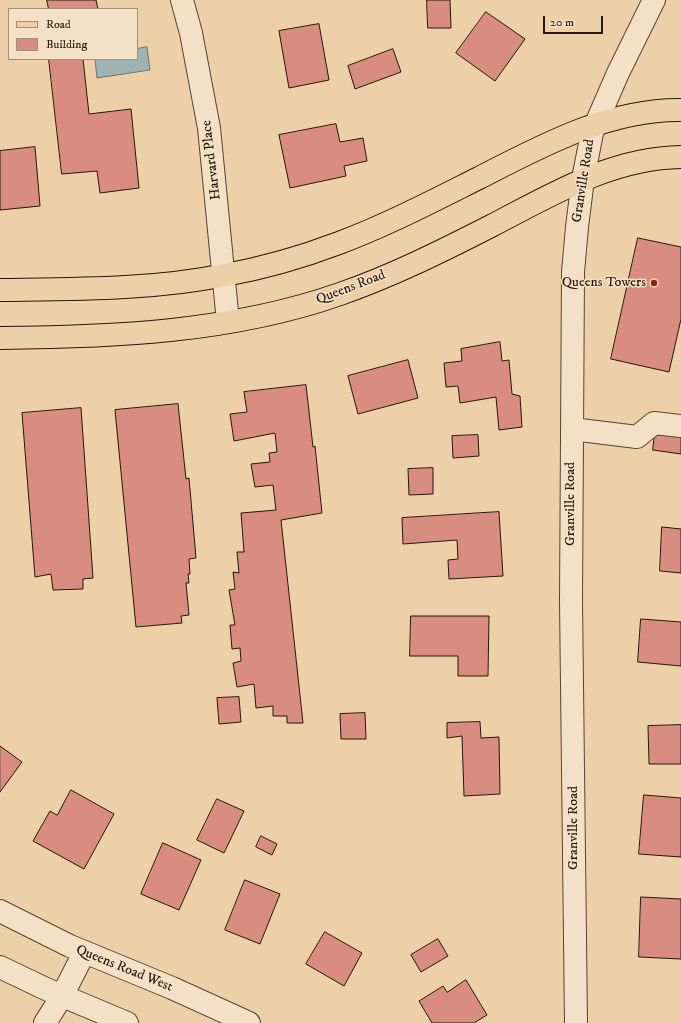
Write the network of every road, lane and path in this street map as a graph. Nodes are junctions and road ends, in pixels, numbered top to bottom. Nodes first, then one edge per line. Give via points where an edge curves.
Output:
1 (182, 0) edge
2 (654, 0) edge
3 (681, 110) edge
4 (594, 125) junction
5 (681, 158) edge
6 (583, 179) junction
7 (224, 276) junction
8 (0, 290) edge
9 (228, 322) junction
10 (0, 338) edge
11 (681, 426) edge
12 (572, 429) junction
13 (0, 911) edge
14 (84, 953) junction
15 (0, 967) edge
16 (62, 996) junction
17 (45, 1023) edge
18 (127, 1023) edge
19 (250, 1023) edge
20 (576, 1023) edge

1 - 7 street, Harvard Place via 209,128
2 - 4 street, Granville Road
3 - 4 main road via 641,113
4 - 6 street, Granville Road
4 - 7 main road via 538,148 415,210 339,243
5 - 6 main road, Queens Road via 632,163
6 - 9 main road, Queens Road via 452,245 358,287 306,305
6 - 12 street, Granville Road via 573,272
7 - 8 main road via 117,288
7 - 9 street, Harvard Place
9 - 10 main road, Queens Road via 114,335
11 - 12 street via 654,423 637,436
12 - 20 street, Granville Road via 571,593
13 - 14 street, Queens Road West
14 - 16 street
14 - 19 street, Queens Road West
15 - 16 street
16 - 17 street
16 - 18 street

